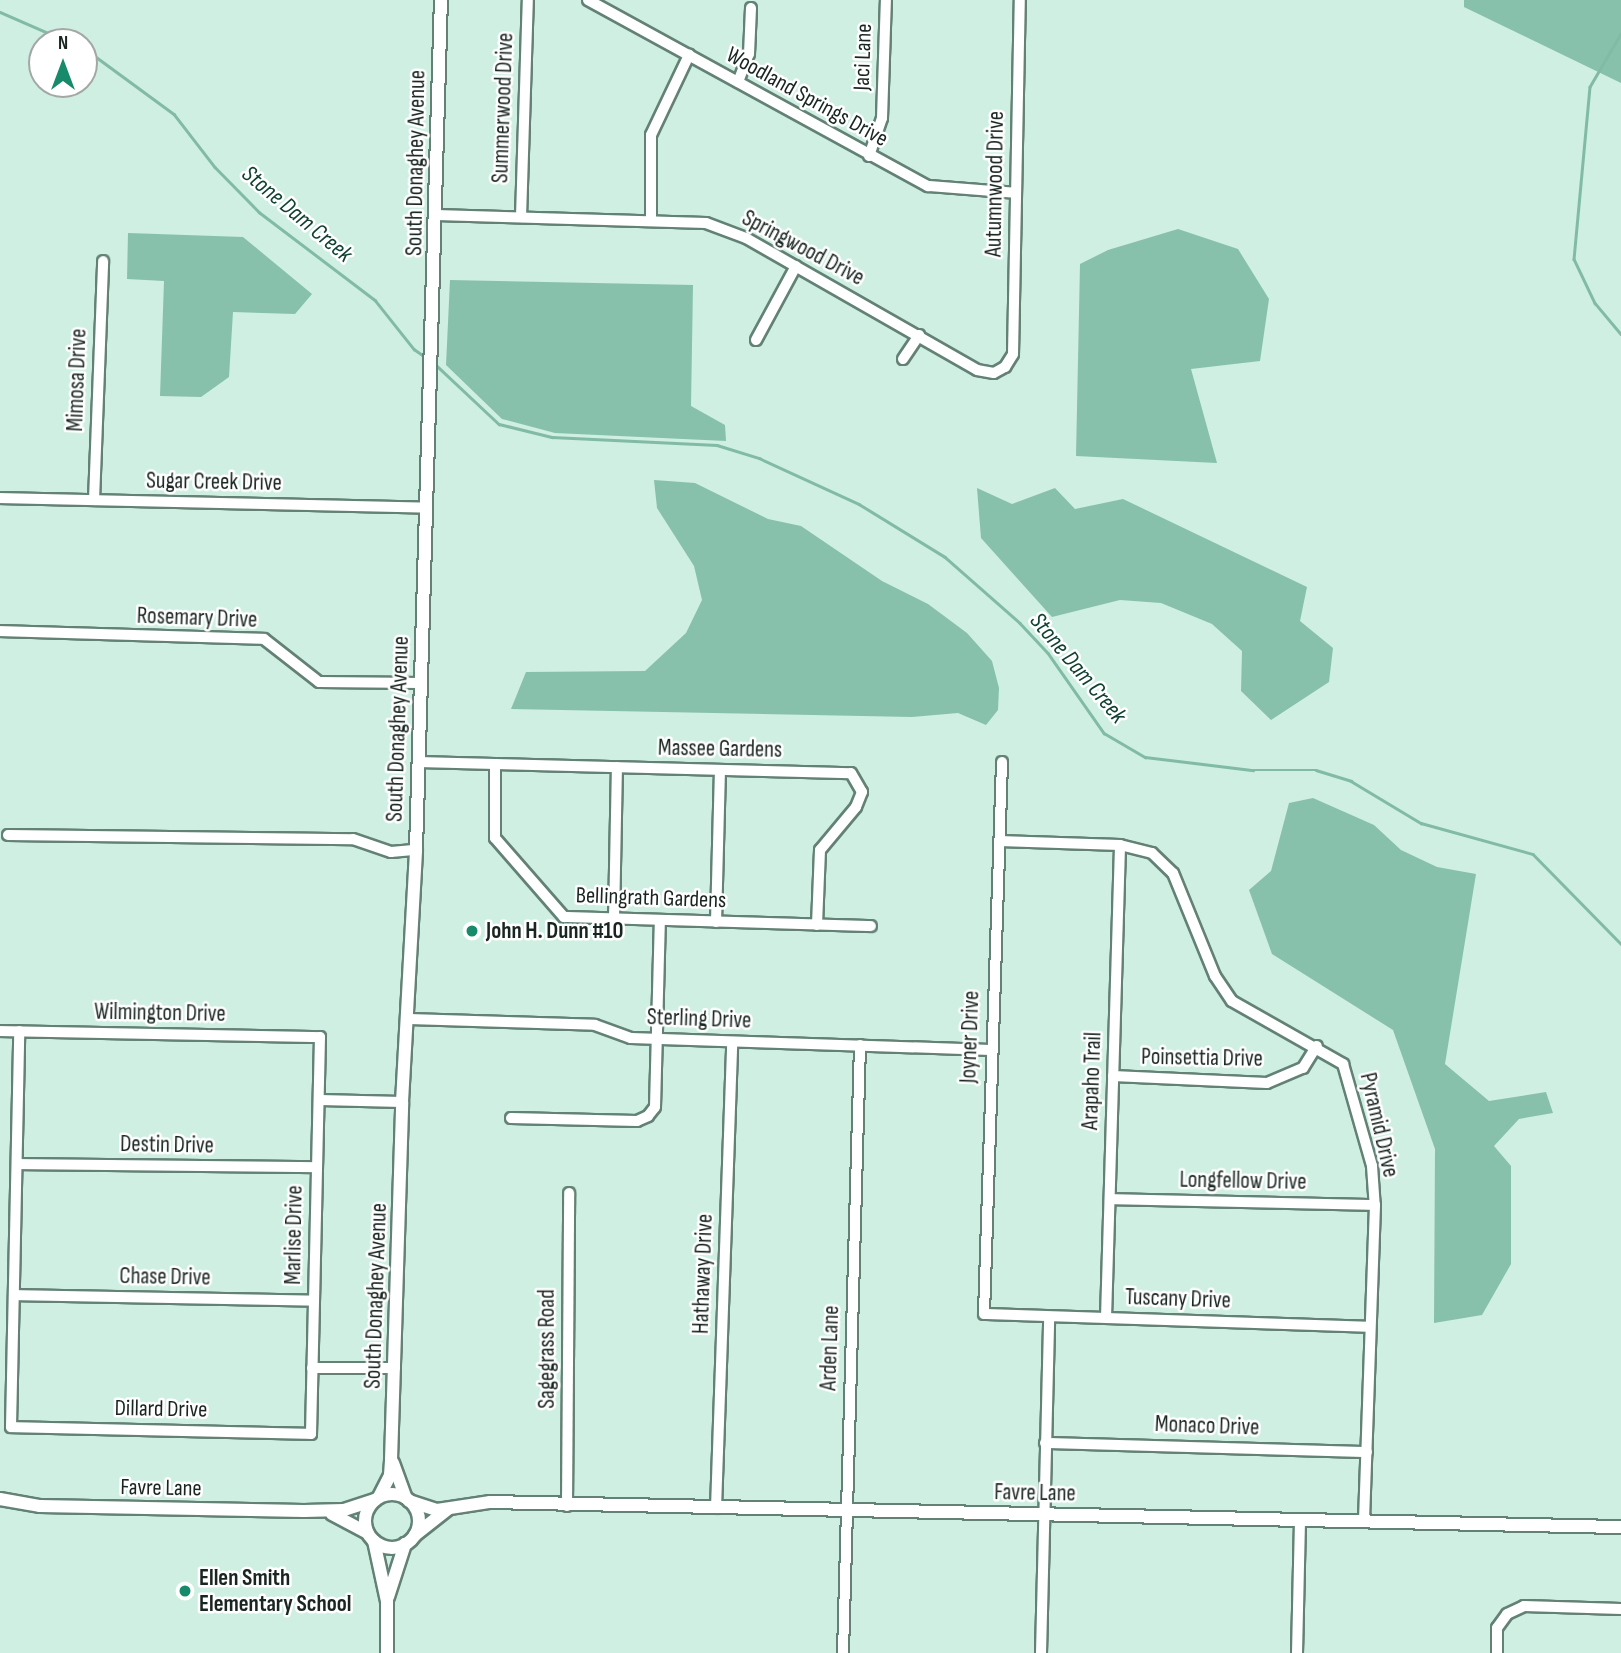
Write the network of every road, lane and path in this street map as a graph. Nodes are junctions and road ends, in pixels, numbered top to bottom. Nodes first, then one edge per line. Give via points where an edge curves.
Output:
1 (441, 0) edge
2 (528, 0) edge
3 (588, 0) edge
4 (886, 0) edge
5 (1020, 0) edge
6 (610, 5) edge
7 (751, 8) dead end
8 (689, 55) junction
9 (738, 82) junction
10 (869, 156) junction
11 (1016, 193) junction
12 (436, 215) junction
13 (520, 217) junction
14 (651, 219) junction
15 (103, 261) dead end
16 (796, 266) junction
17 (919, 335) junction
18 (756, 340) dead end
19 (902, 359) dead end
20 (1005, 367) joint
21 (0, 498) edge
22 (94, 500) junction
23 (426, 508) junction
24 (0, 631) edge
25 (420, 683) junction
26 (1002, 761) dead end
27 (418, 762) junction
28 (495, 764) junction
29 (617, 767) junction
30 (720, 769) junction
31 (8, 835) dead end
32 (999, 841) junction
33 (1120, 845) junction
34 (416, 850) junction
35 (614, 920) junction
36 (660, 922) junction
37 (716, 922) junction
38 (817, 925) junction
39 (871, 926) dead end
40 (409, 1018) junction
41 (0, 1031) edge
42 (19, 1031) junction
43 (320, 1037) joint
44 (657, 1039) junction
45 (732, 1042) junction
46 (860, 1045) junction
47 (1317, 1046) junction
48 (991, 1050) junction
49 (1113, 1076) junction
50 (320, 1100) junction
51 (402, 1102) junction
52 (510, 1118) dead end
53 (17, 1164) junction
54 (317, 1167) junction
55 (569, 1193) dead end
56 (1110, 1199) junction
57 (1375, 1205) junction
58 (14, 1295) junction
59 (314, 1301) junction
60 (984, 1314) joint
61 (1049, 1318) junction
62 (1106, 1318) junction
63 (1370, 1327) junction
64 (312, 1368) junction
65 (395, 1368) junction
66 (311, 1434) joint
67 (1045, 1443) junction
68 (1367, 1452) junction
69 (391, 1460) junction
70 (377, 1498) junction
71 (0, 1499) edge
72 (407, 1499) junction
73 (567, 1506) junction
74 (716, 1508) junction
75 (448, 1509) junction
76 (321, 1511) junction
77 (846, 1513) junction
78 (1045, 1514) junction
79 (1300, 1522) junction
80 (1364, 1522) junction
81 (1621, 1527) edge
82 (371, 1537) junction
83 (410, 1539) junction
84 (387, 1601) junction
85 (1621, 1609) edge
86 (387, 1653) edge
87 (844, 1653) edge
88 (1041, 1653) edge
89 (1297, 1653) edge
90 (1497, 1653) edge

1 - 12 street, South Donaghey Avenue
2 - 13 street, Summerwood Drive
3 - 6 street, Woodland Springs Drive
4 - 10 street, Jaci Lane via 882,118
5 - 11 street, Autumnwood Drive
6 - 8 street, Woodland Springs Drive
7 - 9 street via 749,54
8 - 9 street, Woodland Springs Drive
8 - 14 street via 651,135
9 - 10 street, Woodland Springs Drive
10 - 11 street, Woodland Springs Drive via 928,186
11 - 20 street, Autumnwood Drive via 1013,354
12 - 13 street, Springwood Drive
12 - 23 street, South Donaghey Avenue
13 - 14 street, Springwood Drive
14 - 16 street, Springwood Drive via 706,223 746,238
15 - 22 street, Mimosa Drive
16 - 17 street, Springwood Drive
16 - 18 street
17 - 19 street
17 - 20 street, Springwood Drive via 977,370 994,373
21 - 22 street, Sugar Creek Drive
22 - 23 street, Sugar Creek Drive
23 - 25 street, South Donaghey Avenue
24 - 25 street, Rosemary Drive via 264,639 319,682
25 - 27 street, South Donaghey Avenue
26 - 32 street, Joyner Drive
27 - 28 street, Massee Gardens
27 - 34 street, South Donaghey Avenue
28 - 29 street, Massee Gardens
28 - 35 street, Bellingrath Gardens via 495,838 564,916
29 - 30 street, Massee Gardens
29 - 35 street
30 - 37 street
30 - 38 street, Massee Gardens via 852,773 862,792 856,807 820,850
31 - 34 street via 353,839 391,852
32 - 33 street, Pyramid Drive
32 - 48 street, Joyner Drive
33 - 47 street, Pyramid Drive via 1152,853 1173,873 1215,975 1232,1001
33 - 49 street, Arapaho Trail
34 - 40 street, South Donaghey Avenue
35 - 36 street, Bellingrath Gardens
36 - 37 street, Bellingrath Gardens
36 - 44 street
37 - 38 street, Bellingrath Gardens
38 - 39 street, Bellingrath Gardens
40 - 44 street, Sterling Drive via 595,1025 631,1038
40 - 51 street, South Donaghey Avenue
41 - 42 street, Wilmington Drive
42 - 43 street, Wilmington Drive
42 - 53 street
43 - 50 street, Marlise Drive
44 - 45 street, Sterling Drive
44 - 52 street via 655,1107 648,1116 637,1121
45 - 46 street, Sterling Drive
45 - 74 street, Hathaway Drive
46 - 48 street, Sterling Drive
46 - 77 street, Arden Lane
47 - 49 street, Poinsettia Drive via 1303,1068 1267,1083
47 - 57 street, Pyramid Drive via 1343,1064 1372,1166
48 - 60 street, Joyner Drive
49 - 56 street, Arapaho Trail
50 - 51 street
50 - 54 street, Marlise Drive
51 - 65 street, South Donaghey Avenue
53 - 54 street, Destin Drive
53 - 58 street
54 - 59 street, Marlise Drive
55 - 73 street, Sagegrass Road
56 - 57 street, Longfellow Drive
56 - 62 street, Arapaho Trail
57 - 63 street, Pyramid Drive
58 - 59 street, Chase Drive
58 - 66 street, Dillard Drive via 11,1427
59 - 64 street, Marlise Drive
60 - 61 street, Tuscany Drive
61 - 62 street, Tuscany Drive
61 - 67 street
62 - 63 street, Tuscany Drive
63 - 68 street, Pyramid Drive
64 - 65 street
64 - 66 street, Marlise Drive
65 - 69 street, South Donaghey Avenue
67 - 68 street, Monaco Drive
67 - 78 street
68 - 80 street, Pyramid Drive
69 - 70 street, South Donaghey Avenue via 390,1475
69 - 72 street, South Donaghey Avenue
70 - 72 street
70 - 76 street, Favre Lane
70 - 82 street via 365,1519
71 - 76 street, Favre Lane via 40,1506
72 - 75 street, Favre Lane via 428,1508
72 - 83 street via 417,1513
73 - 74 street, Favre Lane
73 - 75 street, Favre Lane via 490,1502
74 - 77 street, Favre Lane
75 - 83 street, Favre Lane
76 - 82 street, Favre Lane via 343,1517
77 - 78 street, Favre Lane
77 - 87 street, Arden Lane
78 - 79 street, Favre Lane
78 - 88 street
79 - 80 street, Favre Lane
79 - 89 street
80 - 81 street, Favre Lane
82 - 83 street via 389,1547
82 - 84 street
83 - 84 street
84 - 86 street
85 - 90 street via 1524,1606 1507,1614 1497,1628

